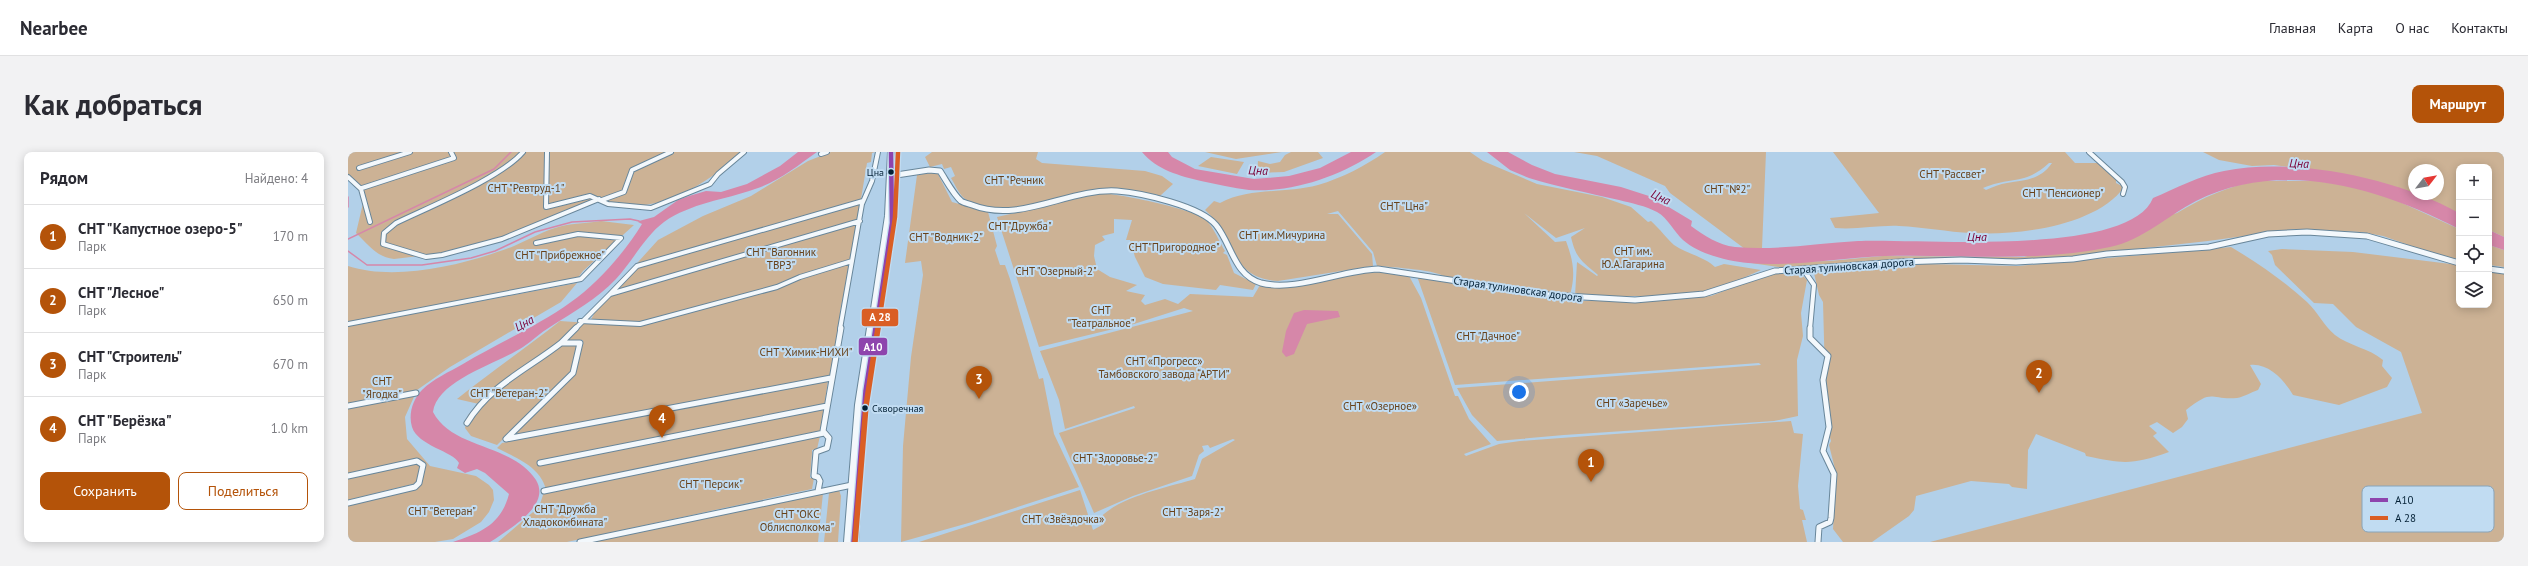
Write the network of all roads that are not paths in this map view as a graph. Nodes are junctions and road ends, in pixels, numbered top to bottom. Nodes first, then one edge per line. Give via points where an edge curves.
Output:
1 (410, 152) edge
2 (451, 152) edge
3 (523, 152) edge
4 (547, 152) edge
5 (671, 152) edge
6 (744, 152) edge
7 (827, 152) edge
8 (878, 152) edge
9 (891, 152) edge
10 (2090, 152) edge
11 (821, 154) dead end
12 (359, 168) dead end
13 (348, 177) edge
14 (890, 177) junction
15 (362, 188) junction
16 (2123, 194) dead end
17 (600, 200) junction
18 (863, 201) junction
19 (860, 221) junction
20 (370, 222) dead end
21 (536, 243) dead end
22 (852, 260) junction
23 (2456, 262) edge
24 (1803, 269) junction
25 (2492, 269) edge
26 (2504, 271) edge
27 (610, 294) junction
28 (580, 322) junction
29 (348, 324) edge
30 (561, 343) junction
31 (831, 378) junction
32 (416, 393) dead end
33 (348, 406) edge
34 (827, 406) junction
35 (467, 423) dead end
36 (824, 433) junction
37 (540, 463) dead end
38 (348, 476) edge
39 (852, 485) junction
40 (544, 492) dead end
41 (818, 492) junction
42 (348, 503) edge
43 (580, 542) edge
44 (848, 542) edge
45 (854, 542) edge
46 (1818, 542) edge

1 - 12 street
2 - 15 street via 454,158
3 - 17 street via 517,159 490,176 396,222 384,233 383,244 426,257 442,255 502,239
4 - 17 street via 545,206 590,196
5 - 17 street via 632,170 624,192
6 - 17 street via 710,184 651,208 608,204
7 - 11 street
8 - 18 street via 872,181
9 - 14 main road
10 - 16 street via 2122,182 2125,188
13 - 15 street
14 - 24 street, Старая тулиновская дорога via 940,170 961,201 1000,211 1020,210 1104,191 1149,198 1208,217 1243,272 1252,279 1266,283 1288,283 1376,268 1565,297 1670,298 1714,293 1763,273
14 - 39 main road via 887,222 860,399
14 - 45 main road via 892,223 865,398
15 - 20 street via 366,196 365,214
18 - 19 street
18 - 27 street via 637,266
19 - 22 street
19 - 27 street
21 - 29 street via 574,233 598,233 621,238 581,279
22 - 28 street via 800,276 776,287 640,324
22 - 31 street
23 - 24 street, Старая тулиновская дорога via 2367,236 2307,232 2256,236 2209,247 2073,259 2016,262 1900,262
24 - 46 street via 1814,285 1811,297 1810,338 1828,356 1823,383 1827,400 1828,436 1823,451 1834,474 1831,518 1830,522 1819,527
25 - 26 street
27 - 28 street
28 - 30 street
30 - 31 street via 580,343 572,374 506,440
30 - 35 street via 546,356 505,380 476,406
31 - 34 street
32 - 33 street
34 - 36 street
34 - 37 street
36 - 40 street
36 - 41 street via 828,438 827,448 816,452 814,476 820,481
38 - 42 street via 417,460 423,465 420,483 415,487
39 - 41 street
39 - 44 main road
41 - 43 street

